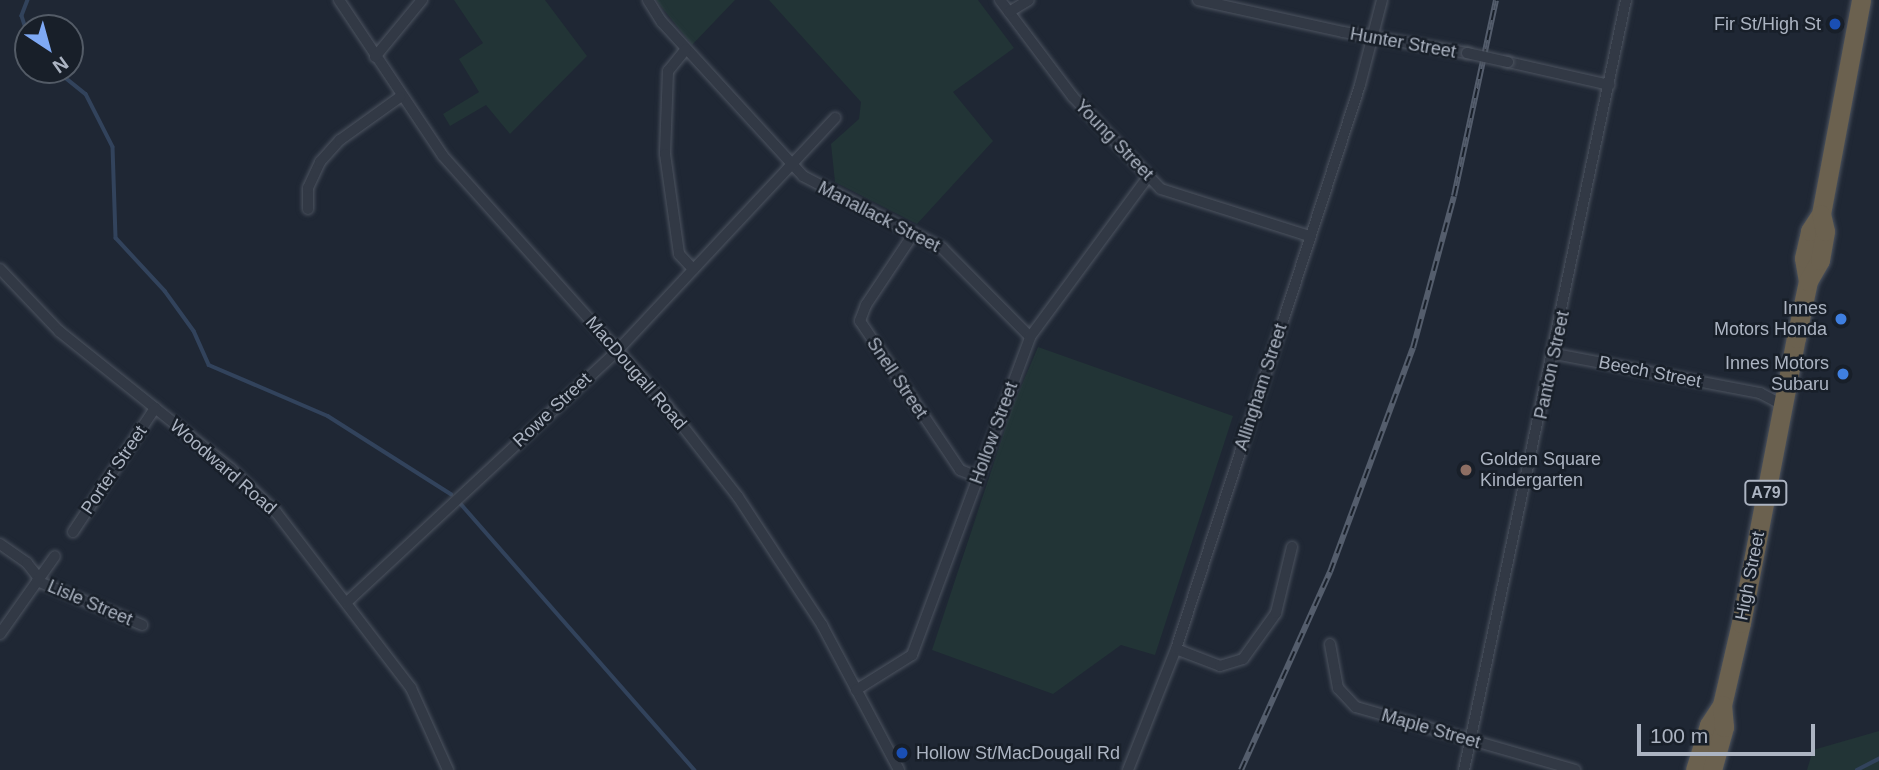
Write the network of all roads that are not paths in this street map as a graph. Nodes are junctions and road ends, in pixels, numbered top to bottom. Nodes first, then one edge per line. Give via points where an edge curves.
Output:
1 (339, 0) edge
2 (422, 0) edge
3 (648, 0) edge
4 (1000, 0) edge
5 (1029, 0) edge
6 (1198, 0) edge
7 (1382, 0) edge
8 (1626, 0) edge
9 (1861, 0) edge
10 (1009, 12) junction
11 (1372, 38) junction
12 (686, 49) junction
13 (375, 57) junction
14 (1609, 85) junction
15 (400, 97) junction
16 (835, 118) dead end
17 (790, 163) junction
18 (1148, 177) junction
19 (308, 209) dead end
20 (914, 233) junction
21 (1309, 236) junction
22 (0, 269) edge
23 (693, 269) junction
24 (1030, 337) junction
25 (618, 350) junction
26 (1555, 354) junction
27 (1783, 405) junction
28 (155, 408) junction
29 (978, 477) junction
30 (73, 532) dead end
31 (0, 544) edge
32 (1292, 547) dead end
33 (55, 556) dead end
34 (38, 579) junction
35 (347, 602) junction
36 (142, 625) dead end
37 (0, 634) edge
38 (1330, 644) dead end
39 (1176, 649) junction
40 (856, 690) junction
41 (1721, 705) junction
42 (1470, 739) junction
43 (448, 770) edge
44 (899, 770) edge
45 (1128, 770) edge
46 (1464, 770) edge
47 (1575, 770) edge
48 (1695, 770) edge
49 (1712, 770) edge

1 - 13 street, MacDougall Road
2 - 13 street
3 - 12 street, Manallack Street
4 - 10 street, Young Street
5 - 10 street
6 - 11 street, Hunter Street
7 - 11 street, Allingham Street
8 - 14 street, Panton Street
9 - 27 highway, High Street / A79 via 1821,214 1825,231 1822,250 1808,281
10 - 18 street, Young Street via 1073,97
11 - 14 street, Hunter Street, bridge via 1467,53
11 - 21 street, Allingham Street
12 - 17 street, Manallack Street
12 - 23 street via 668,71 664,146 679,254
13 - 15 street, MacDougall Road
14 - 26 street, Panton Street
15 - 19 street via 340,140 320,162 308,188
15 - 25 street, MacDougall Road via 452,167
16 - 17 street, Rowe Street
17 - 20 street, Manallack Street via 817,185
17 - 23 street, Rowe Street
18 - 21 street, Young Street via 1170,194
18 - 24 street, Hollow Street
20 - 24 street, Manallack Street via 949,254
20 - 29 street, Snell Street via 860,321 960,470
21 - 39 street, Allingham Street
22 - 28 street, Woodward Road via 59,331
23 - 25 street, Rowe Street
24 - 29 street, Hollow Street
25 - 35 street, Rowe Street
25 - 40 street, MacDougall Road via 745,507 822,625
26 - 27 street, Beech Street via 1760,393
26 - 42 street, Panton Street
27 - 41 highway, High Street / A79
28 - 30 street, Porter Street
28 - 35 street, Woodward Road via 260,495
29 - 40 street, Hollow Street via 912,655
31 - 34 street, Lisle Street via 27,563
32 - 39 street via 1276,613 1244,659 1220,666
33 - 34 street
34 - 36 street, Lisle Street
34 - 37 street
35 - 43 street, Woodward Road via 411,688
38 - 42 street, Maple Street via 1335,679 1349,702
39 - 45 street, Allingham Street
40 - 44 street, MacDougall Road
41 - 48 highway, High Street / A79 via 1709,725
41 - 49 highway, High Street / A79 via 1724,727
42 - 46 street, Panton Street
42 - 47 street, Maple Street

